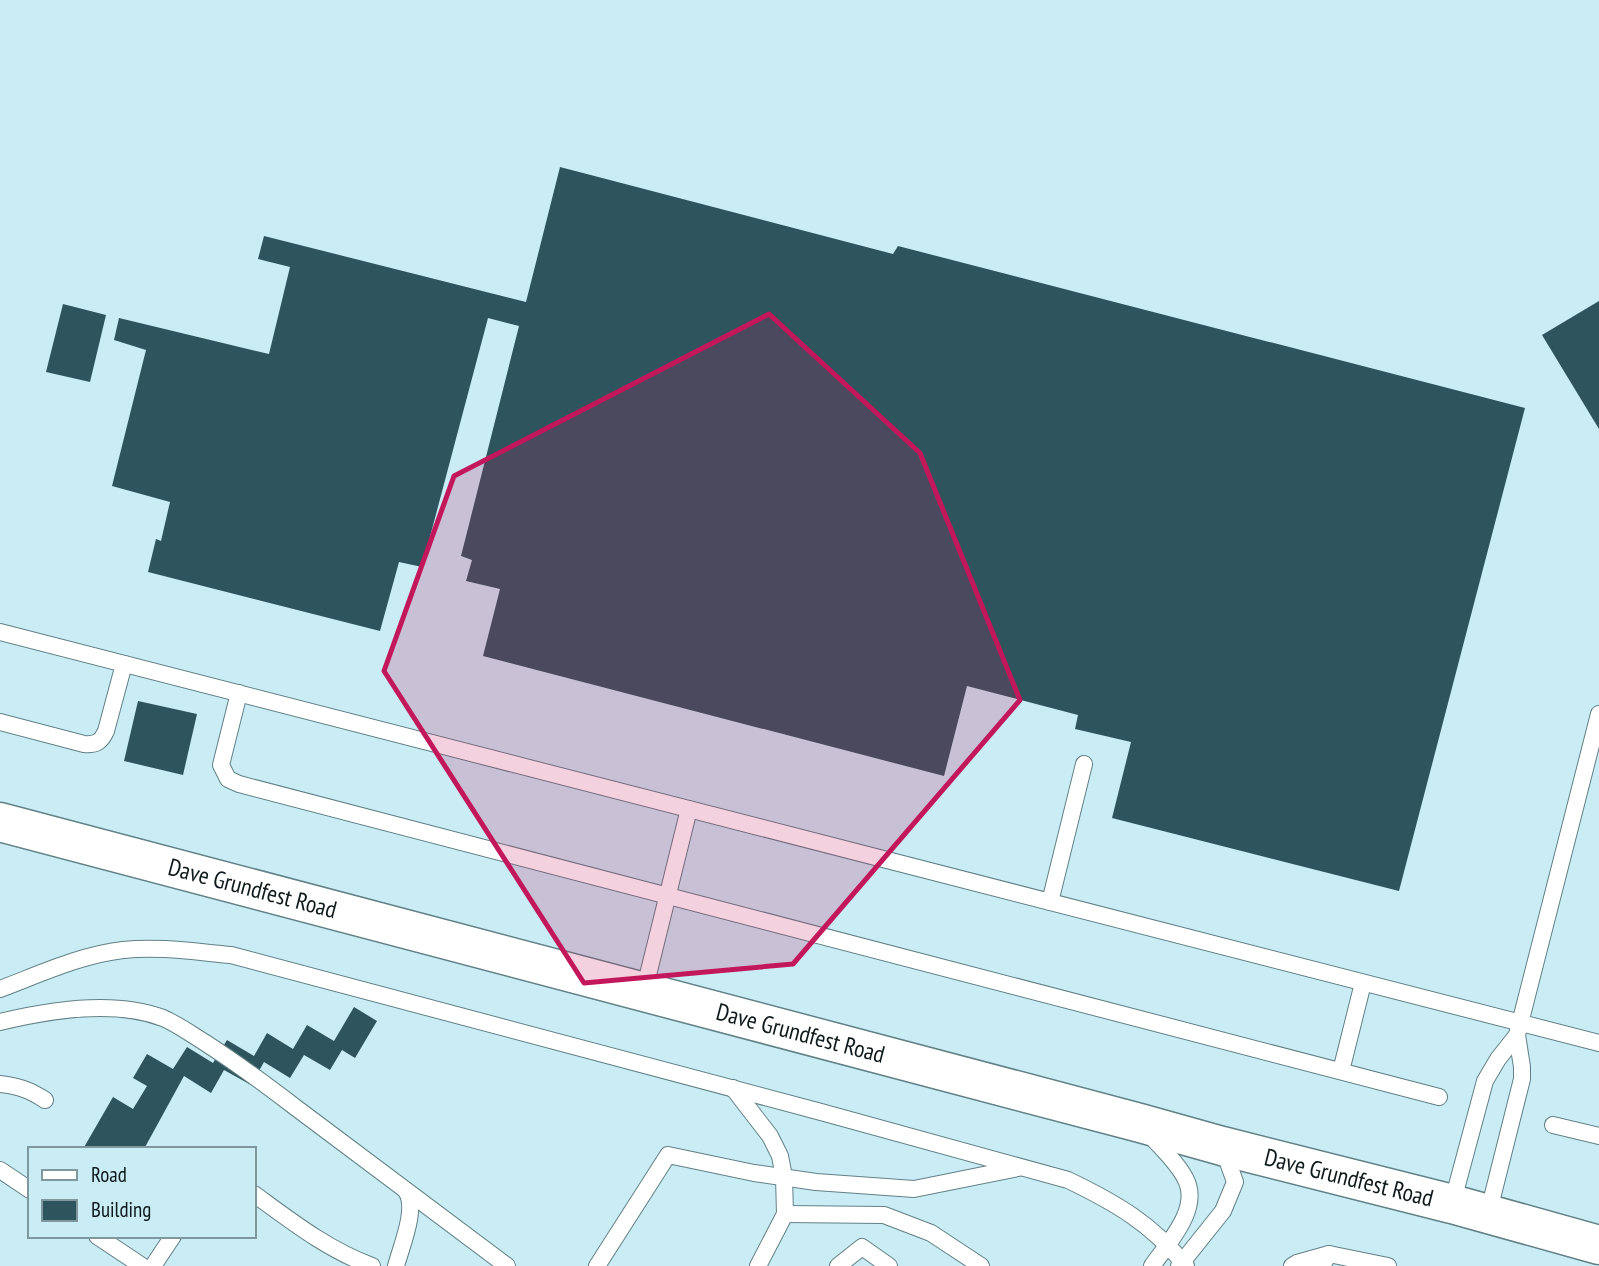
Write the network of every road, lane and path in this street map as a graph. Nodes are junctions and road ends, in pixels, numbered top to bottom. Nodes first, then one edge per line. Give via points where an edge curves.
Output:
1 (0, 632) edge
2 (124, 664) junction
3 (239, 693) junction
4 (1599, 714) edge
5 (0, 722) edge
6 (1594, 756) edge
7 (1084, 764) dead end
8 (689, 809) junction
9 (0, 822) edge
10 (668, 896) junction
11 (1050, 902) junction
12 (1363, 983) junction
13 (0, 989) edge
14 (644, 991) junction
15 (0, 1022) edge
16 (1519, 1029) junction
17 (1599, 1044) edge
18 (1341, 1071) junction
19 (0, 1084) edge
20 (733, 1088) junction
21 (1438, 1097) dead end
22 (45, 1100) dead end
23 (1140, 1123) junction
24 (1553, 1125) dead end
25 (1599, 1136) edge
26 (1222, 1146) junction
27 (1021, 1167) junction
28 (0, 1170) edge
29 (784, 1177) junction
30 (28, 1190) edge
31 (406, 1191) junction
32 (256, 1195) edge
33 (1452, 1204) junction
34 (785, 1214) junction
35 (1488, 1214) junction
36 (100, 1238) edge
37 (172, 1238) edge
38 (1167, 1244) junction
39 (1599, 1245) edge
40 (1325, 1260) edge
41 (1183, 1264) edge
42 (142, 1266) edge
43 (153, 1266) edge
44 (372, 1266) edge
45 (396, 1266) edge
46 (507, 1266) edge
47 (597, 1266) edge
48 (758, 1266) edge
49 (838, 1266) edge
50 (889, 1266) edge
51 (981, 1266) edge
52 (1152, 1266) edge
53 (1292, 1266) edge
54 (1388, 1266) edge

1 - 2 lane
2 - 3 lane
2 - 5 lane via 106,732 94,744
3 - 8 lane
3 - 10 lane via 221,765 233,782
4 - 6 lane
6 - 16 lane
7 - 11 lane
8 - 10 lane
8 - 11 lane
9 - 14 street, Dave Grundfest Road
10 - 14 lane
10 - 18 lane
11 - 12 lane
12 - 16 lane
12 - 18 lane
13 - 20 lane via 77,960 123,950 173,949 231,956
14 - 23 street, Dave Grundfest Road
15 - 31 lane via 87,1009 163,1018 255,1077
16 - 17 lane
16 - 33 lane via 1485,1081
16 - 35 lane via 1522,1079
18 - 21 lane
19 - 22 lane via 20,1086
20 - 27 lane
20 - 29 lane via 770,1136
23 - 26 street, Dave Grundfest Road
23 - 38 lane via 1187,1181 1190,1200 1182,1224
24 - 25 lane
26 - 33 street, Dave Grundfest Road
26 - 41 lane via 1235,1182 1223,1211
27 - 29 lane via 914,1189
27 - 38 lane via 1068,1180 1104,1197
28 - 30 lane
29 - 34 lane
29 - 47 lane via 668,1155
31 - 45 lane via 411,1208
31 - 46 lane
32 - 44 lane via 351,1259
33 - 35 street, Dave Grundfest Road
34 - 48 lane
34 - 51 lane via 884,1215 931,1233
35 - 39 street, Dave Grundfest Road
36 - 42 lane
37 - 43 lane
38 - 41 lane
38 - 52 lane
40 - 53 lane
40 - 54 lane
49 - 50 lane via 862,1247

